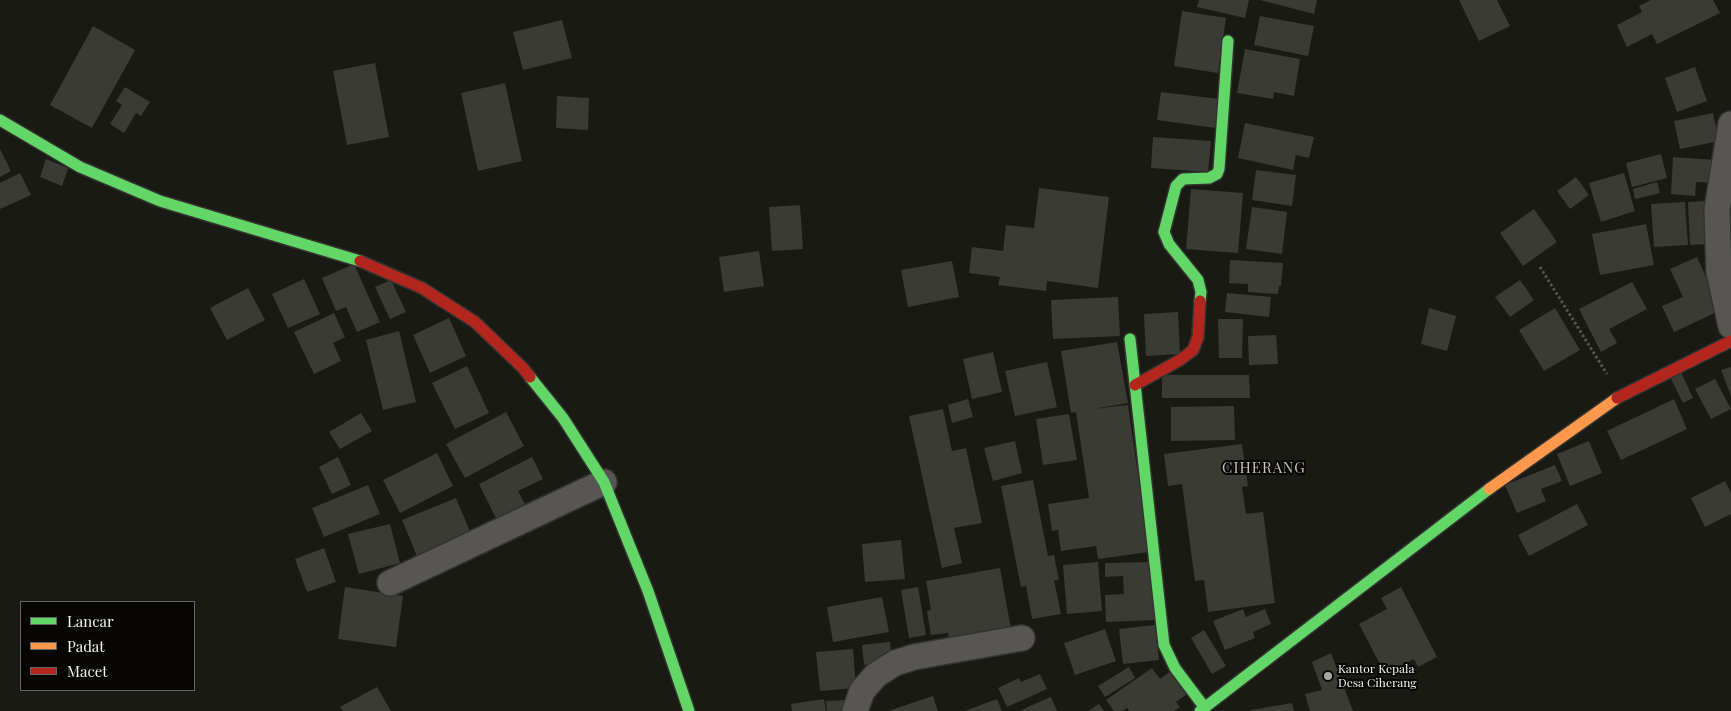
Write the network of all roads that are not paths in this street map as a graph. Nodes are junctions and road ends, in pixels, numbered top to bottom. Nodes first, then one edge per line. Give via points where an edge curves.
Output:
1 (1228, 41) dead end
2 (0, 120) edge
3 (1731, 124) edge
4 (1731, 326) edge
5 (1130, 339) dead end
6 (1731, 341) edge
7 (1135, 385) junction
8 (604, 482) junction
9 (390, 583) dead end
10 (1022, 638) dead end
11 (1203, 709) edge
12 (689, 711) edge
13 (855, 711) edge

1 - 7 street via 1219,169 1209,178 1183,179 1176,186 1164,232 1169,244 1198,280 1201,292 1198,337 1193,350 1180,360
2 - 8 street via 80,167 160,201 362,261 422,288 475,322 523,368 563,418
3 - 4 street via 1717,209 1719,272
5 - 7 street
6 - 11 street via 1621,395 1511,472
7 - 11 street via 1164,645 1174,668
8 - 9 street
8 - 12 street via 648,591
10 - 13 street via 895,663 876,674 862,690

